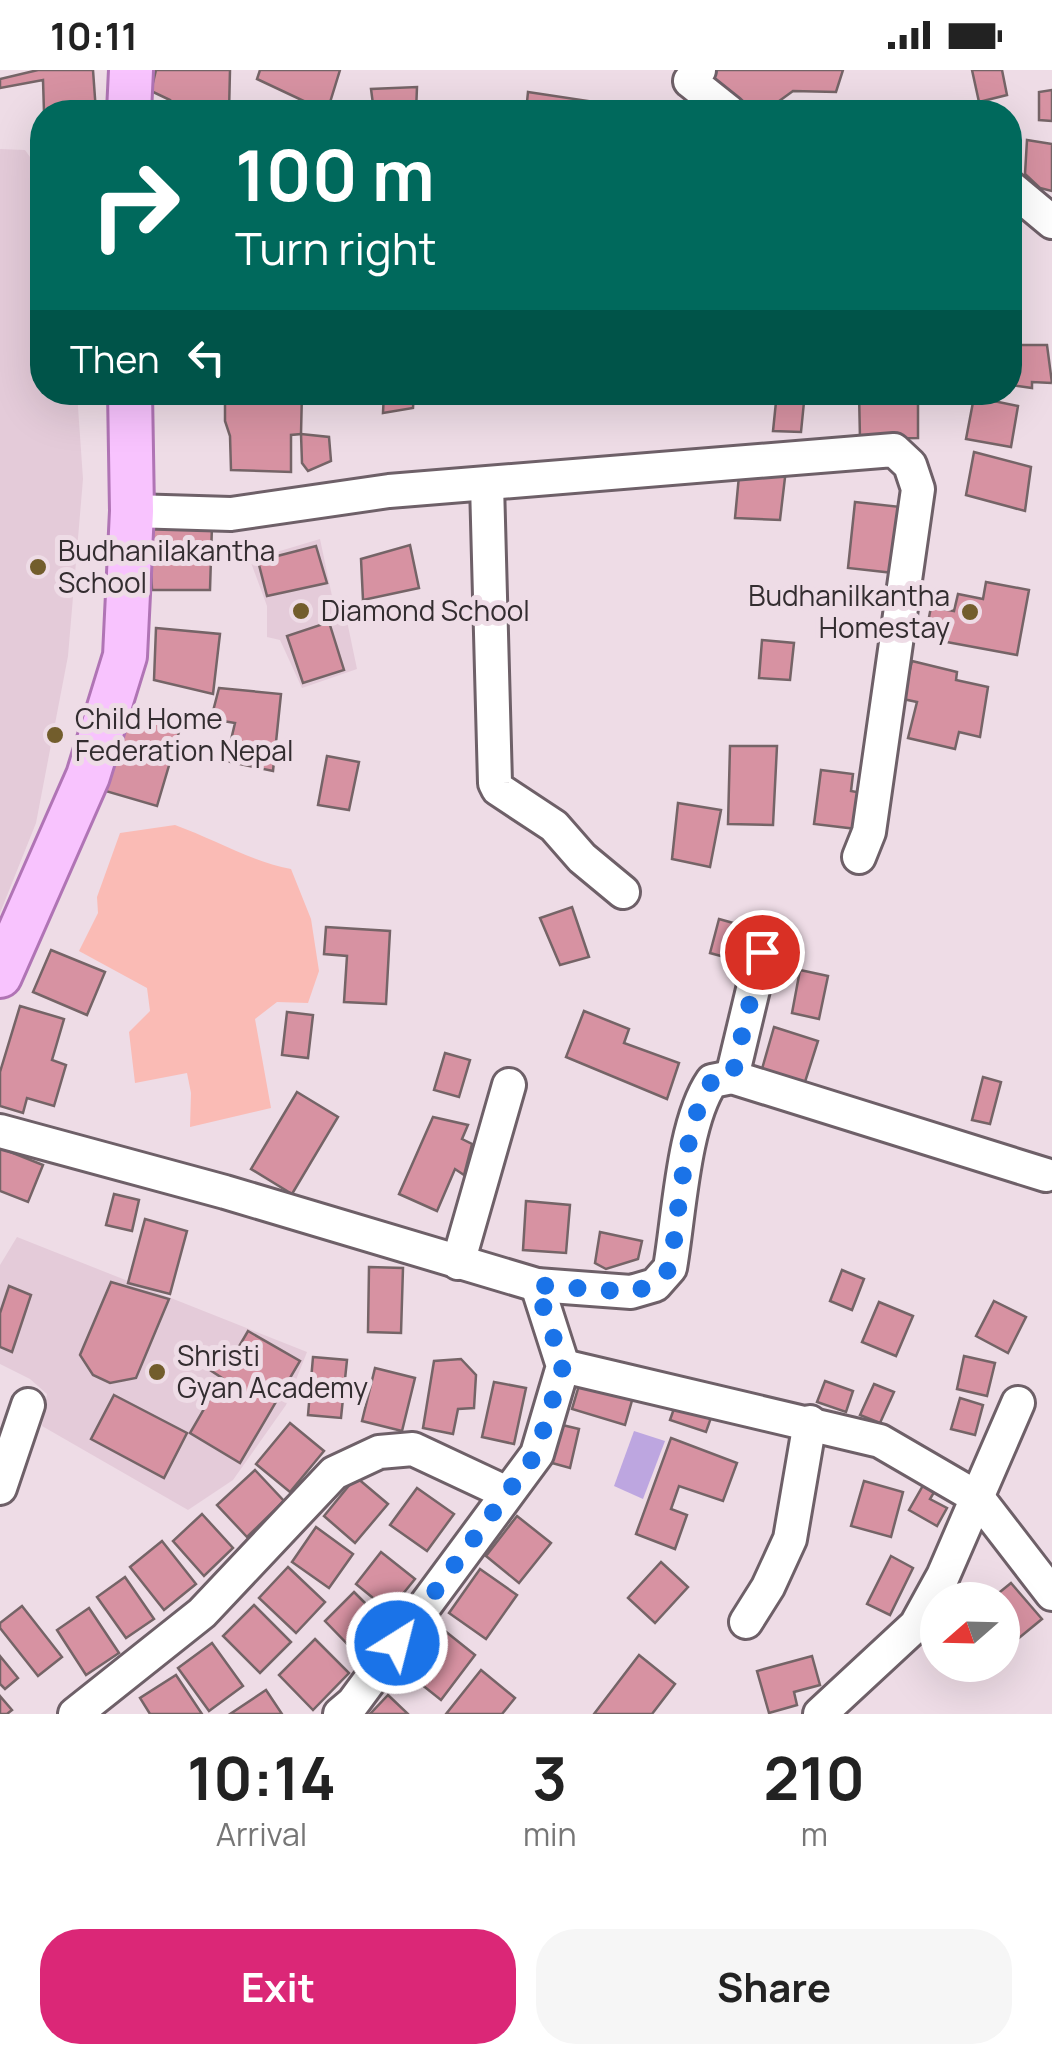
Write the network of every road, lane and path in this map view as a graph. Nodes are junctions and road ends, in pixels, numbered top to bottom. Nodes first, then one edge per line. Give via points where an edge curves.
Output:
1 (132, 70) edge
2 (699, 70) edge
3 (130, 100) edge
4 (715, 100) edge
5 (1022, 196) edge
6 (1052, 222) edge
7 (130, 405) edge
8 (488, 484) junction
9 (132, 511) junction
10 (859, 856) dead end
11 (624, 892) dead end
12 (762, 952) dead end
13 (0, 976) edge
14 (732, 1077) junction
15 (509, 1085) dead end
16 (0, 1131) edge
17 (1046, 1175) dead end
18 (458, 1263) junction
19 (536, 1285) junction
20 (563, 1366) junction
21 (28, 1404) dead end
22 (1018, 1404) dead end
23 (810, 1422) junction
24 (0, 1488) edge
25 (507, 1493) junction
26 (978, 1498) junction
27 (1052, 1594) edge
28 (746, 1622) dead end
29 (75, 1714) edge
30 (340, 1714) edge
31 (820, 1714) edge

1 - 3 main road
2 - 4 street via 690,81
5 - 6 street
7 - 9 main road
8 - 9 street via 231,514
8 - 10 street via 894,450 910,465 918,489 869,832
8 - 11 street via 498,789 554,826
9 - 13 main road via 125,656 88,776
12 - 14 street
14 - 17 street
14 - 19 street via 712,1081 703,1094 670,1268 655,1284 632,1292
15 - 18 street
16 - 18 street
18 - 19 street
19 - 20 street
20 - 23 street
20 - 25 street via 536,1454
21 - 24 street
22 - 26 street
23 - 26 street via 880,1441
23 - 28 street via 790,1539
25 - 29 street via 413,1448 379,1452 334,1473 202,1613
25 - 30 street
26 - 27 street
26 - 31 street via 916,1626

